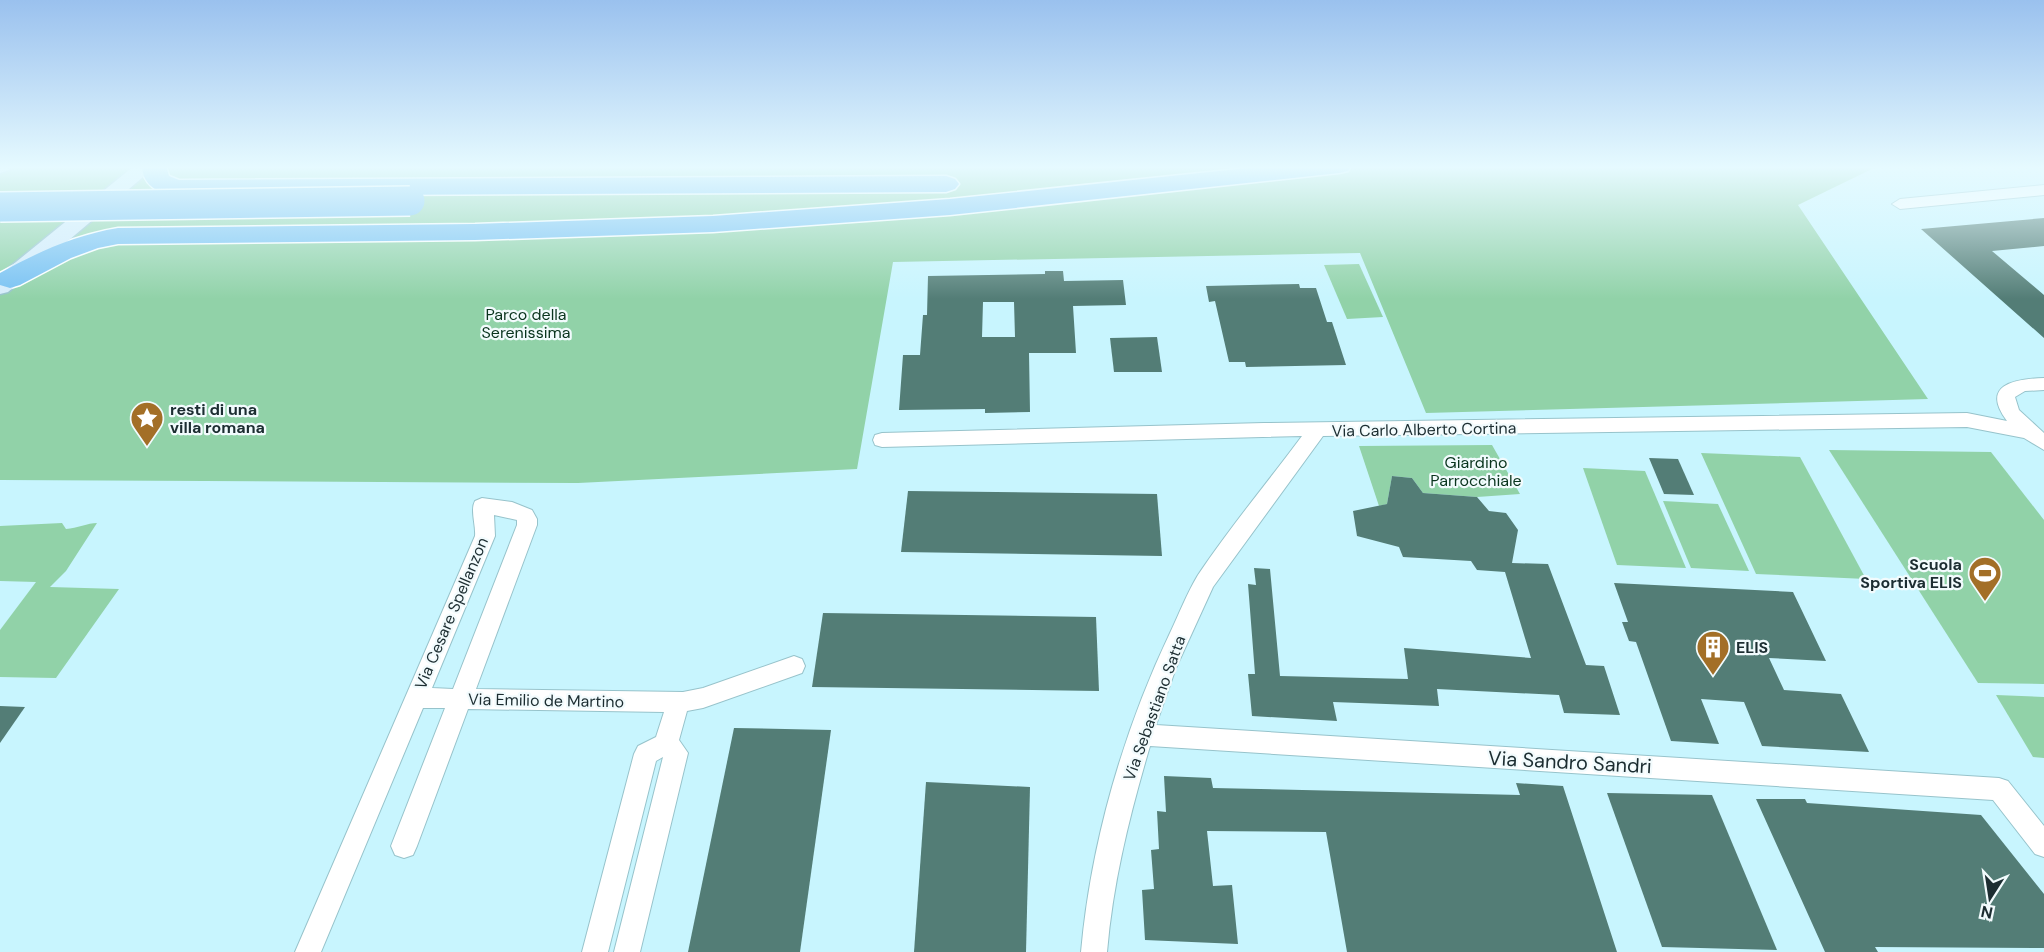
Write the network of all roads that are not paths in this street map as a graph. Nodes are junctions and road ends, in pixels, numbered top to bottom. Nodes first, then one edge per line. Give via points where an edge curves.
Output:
1 (92, 210) edge
2 (366, 210) edge
3 (913, 210) edge
4 (0, 223) edge
5 (5, 283) edge
6 (2044, 384) edge
7 (2006, 405) junction
8 (1967, 420) junction
9 (1317, 430) junction
10 (2027, 432) junction
11 (882, 440) dead end
12 (2044, 443) edge
13 (794, 666) dead end
14 (415, 698) junction
15 (460, 698) junction
16 (678, 702) junction
17 (1141, 735) junction
18 (666, 744) junction
19 (2044, 844) edge
20 (404, 846) dead end
21 (308, 952) edge
22 (595, 952) edge
23 (627, 952) edge
24 (1094, 952) edge

1 - 5 main road
2 - 4 highway
3 - 5 highway via 616,229 118,236 71,247
6 - 7 street, Via Carlo Alberto Cortina via 2017,386 2006,397
7 - 8 street, Via Carlo Alberto Cortina
7 - 10 street, Via Carlo Alberto Cortina via 2016,423
8 - 9 street, Via Carlo Alberto Cortina
8 - 10 street, Via Carlo Alberto Cortina
9 - 11 street, Via Carlo Alberto Cortina
9 - 17 street, Via Sebastiano Satta via 1205,582 1164,668
10 - 12 street, Via Carlo Alberto Cortina
13 - 16 street, Via Emilio de Martino via 703,698
14 - 15 street, Via Emilio de Martino
14 - 15 street, Via Cesare Spellanzon via 485,536 482,506 519,512 528,521
14 - 21 street, Via Cesare Spellanzon
15 - 16 street, Via Emilio de Martino
15 - 20 street, Via Cesare Spellanzon
16 - 18 street
17 - 19 street, Via Sandro Sandri via 1999,789
17 - 24 street, Via Sebastiano Satta via 1107,857
18 - 22 street via 646,754
18 - 23 street via 676,753

